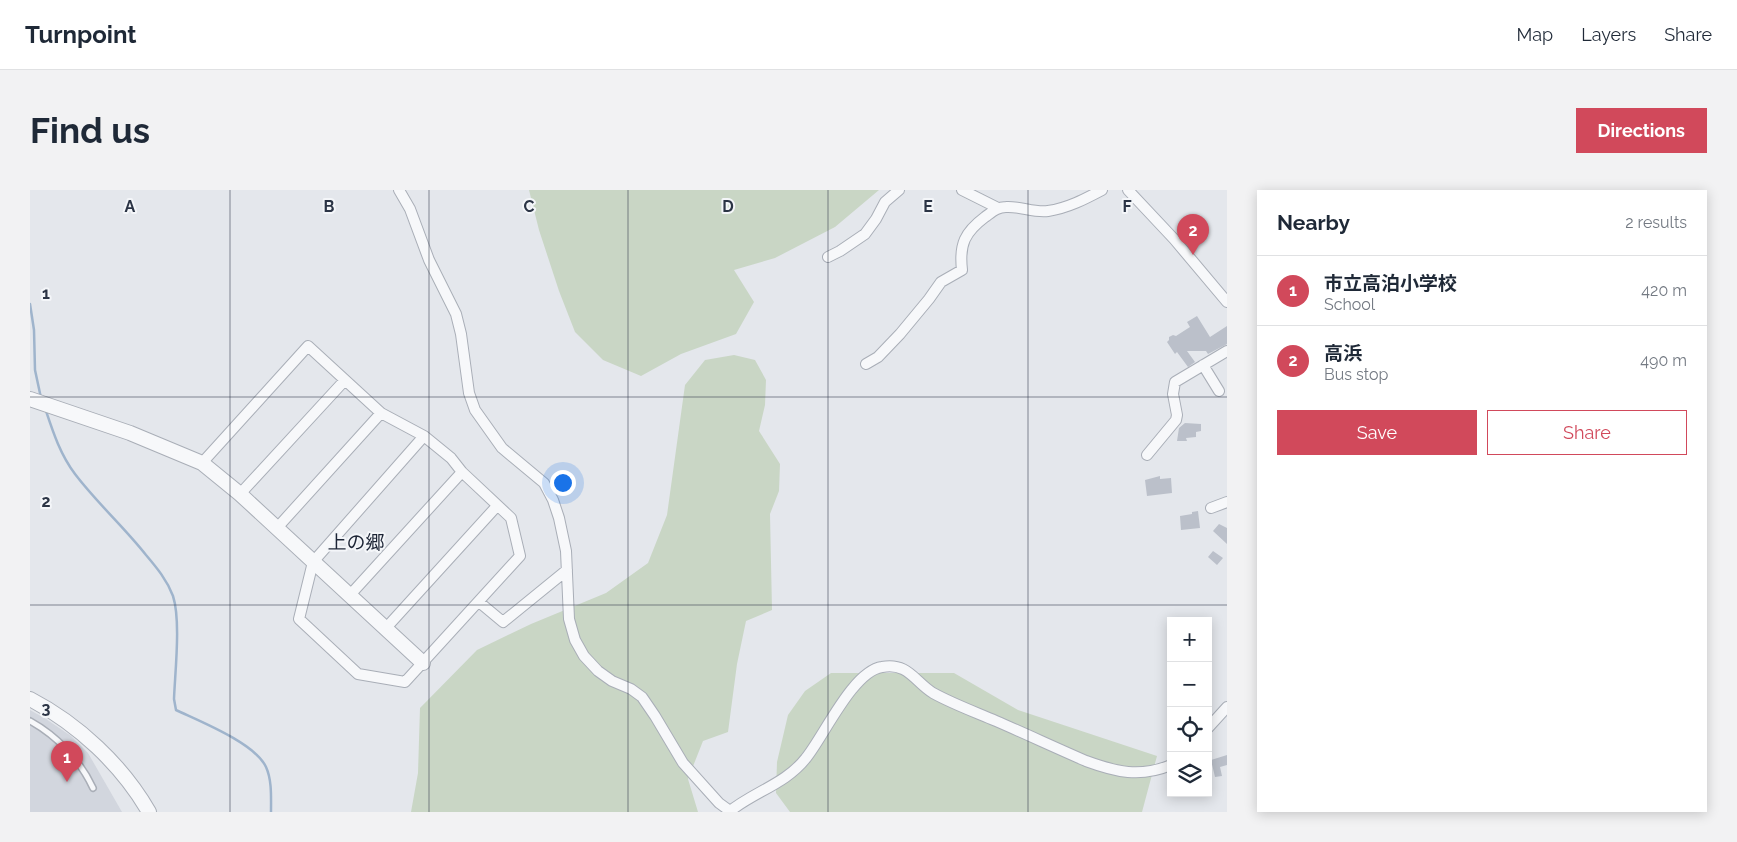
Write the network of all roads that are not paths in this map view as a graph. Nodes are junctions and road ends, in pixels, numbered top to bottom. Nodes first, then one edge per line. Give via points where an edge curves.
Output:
1 (399, 190) edge
2 (899, 190) edge
3 (962, 190) edge
4 (1102, 190) edge
5 (1128, 190) edge
6 (998, 208) junction
7 (828, 256) dead end
8 (1227, 302) edge
9 (1227, 351) edge
10 (866, 364) dead end
11 (1203, 365) junction
12 (345, 380) junction
13 (1219, 391) dead end
14 (30, 400) edge
15 (381, 413) junction
16 (424, 436) junction
17 (1147, 455) dead end
18 (202, 463) junction
19 (462, 472) junction
20 (240, 494) junction
21 (1227, 502) edge
22 (497, 506) junction
23 (1211, 508) dead end
24 (277, 528) junction
25 (313, 562) junction
26 (567, 570) junction
27 (350, 595) junction
28 (479, 602) junction
29 (386, 628) junction
30 (423, 663) junction
31 (30, 699) edge
32 (1227, 707) edge
33 (30, 721) edge
34 (1212, 724) edge
35 (1167, 766) edge
36 (93, 788) dead end
37 (729, 811) edge
38 (149, 812) edge

1 - 26 street via 456,314 475,410 502,448 544,483 559,518
2 - 7 street via 885,202 865,234
3 - 6 street
4 - 6 street via 1073,205 1050,211 1007,206
5 - 8 street
6 - 10 street via 970,231 962,247 962,270 941,282 900,334 878,357
9 - 11 street
11 - 13 street
11 - 17 street via 1174,382 1176,420
12 - 15 street
12 - 18 street via 308,346
12 - 20 street
14 - 18 street via 130,433
15 - 16 street
15 - 24 street
16 - 19 street via 451,458
16 - 25 street
18 - 20 street
19 - 22 street
19 - 27 street
20 - 24 street
21 - 23 street
22 - 28 street via 511,518 520,556
22 - 29 street
24 - 25 street
25 - 27 street
25 - 30 street via 299,619 358,674 405,682
26 - 28 street via 503,622
26 - 37 street via 569,619 584,656 612,681 642,697 683,763
27 - 29 street
28 - 30 street
29 - 30 street
31 - 38 street via 69,724 106,756
32 - 34 street
33 - 36 lane via 56,739 88,776
35 - 37 street via 1141,774 1107,769 958,706 932,692 906,670 894,666 881,667 860,680 806,760 780,781

